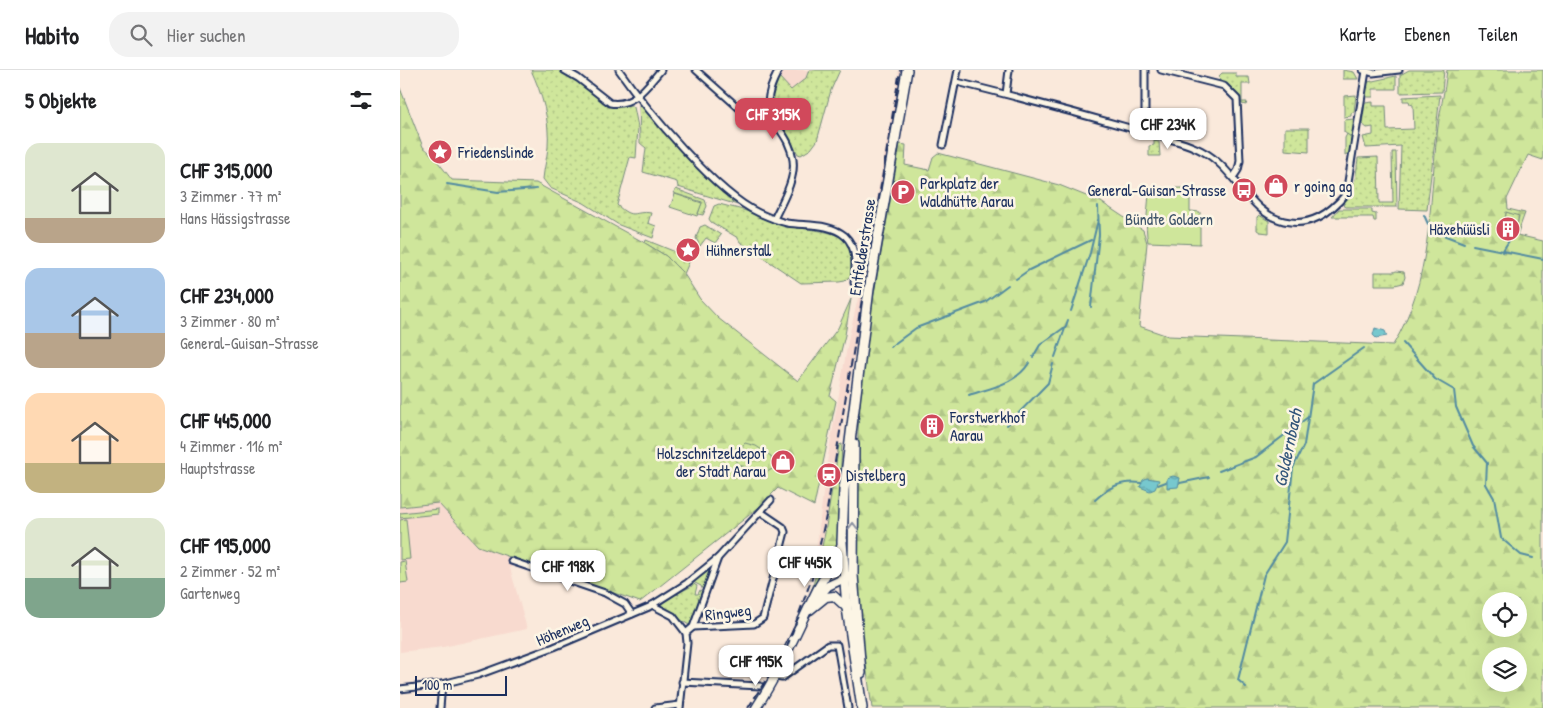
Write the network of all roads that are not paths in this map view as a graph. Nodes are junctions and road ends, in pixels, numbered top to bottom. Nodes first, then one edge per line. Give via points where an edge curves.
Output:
1 (564, 70) edge
2 (619, 70) edge
3 (661, 70) edge
4 (696, 70) edge
5 (779, 70) edge
6 (907, 70) edge
7 (958, 70) edge
8 (1009, 70) edge
9 (1145, 70) edge
10 (1161, 70) edge
11 (1399, 70) edge
12 (1364, 71) edge
13 (957, 82) junction
14 (1006, 94) junction
15 (638, 95) junction
16 (771, 119) junction
17 (1145, 133) junction
18 (943, 145) dead end
19 (1234, 176) junction
20 (774, 219) junction
21 (854, 283) dead end
22 (853, 430) junction
23 (771, 500) dead end
24 (761, 512) junction
25 (842, 542) junction
26 (718, 558) junction
27 (512, 561) dead end
28 (848, 575) junction
29 (826, 576) junction
30 (652, 605) junction
31 (847, 608) junction
32 (808, 611) junction
33 (632, 614) junction
34 (693, 627) junction
35 (686, 633) junction
36 (776, 677) junction
37 (682, 682) junction
38 (442, 684) junction
39 (760, 686) dead end
40 (400, 689) edge
41 (680, 706) edge
42 (440, 708) edge
43 (654, 708) edge
44 (756, 708) edge
45 (848, 708) edge
46 (863, 708) edge

1 - 15 street via 610,103 625,103
2 - 15 street
3 - 15 street
4 - 16 street via 749,117
5 - 16 street via 769,95
6 - 22 main road, Entfelderstrasse via 869,290
7 - 13 street
8 - 14 street
9 - 17 street
10 - 19 street via 1224,86 1238,99 1240,161
11 - 12 street via 1383,73
12 - 19 street via 1346,194 1331,211 1320,218 1299,223 1270,217
13 - 14 street
13 - 18 street
14 - 17 street
15 - 20 street via 696,161 724,187 745,205
16 - 20 street via 788,144 794,162 787,190
17 - 19 street via 1201,150
20 - 21 street via 827,228 846,237 854,256
22 - 25 main road, Entfelderstrasse via 847,465
28 -> 22 main road, Entfelderstrasse
23 - 24 street, Höhenweg
24 - 26 street, Höhenweg
24 - 34 street, Ringweg via 783,527 785,532 763,618 754,624
25 - 28 main road, Entfelderstrasse
25 - 29 main road
26 - 30 street, Höhenweg
26 - 34 street
27 - 33 street via 605,592 625,604
28 - 29 main road via 837,572
28 - 31 main road, Entfelderstrasse
28 - 32 main road via 828,586
28 - 46 main road
29 - 32 main road
30 - 33 street, Höhenweg
30 - 35 street via 673,616
31 - 32 main road via 838,598 826,597
31 - 46 main road, Entfelderstrasse
32 - 36 main road
33 - 38 street, Höhenweg via 506,666
34 - 35 street
35 - 37 street
36 - 44 main road
36 - 45 street via 782,678 828,645 837,645
37 - 39 street
37 - 41 street
38 - 40 street, Höhenweg
38 - 42 street
41 - 43 street

